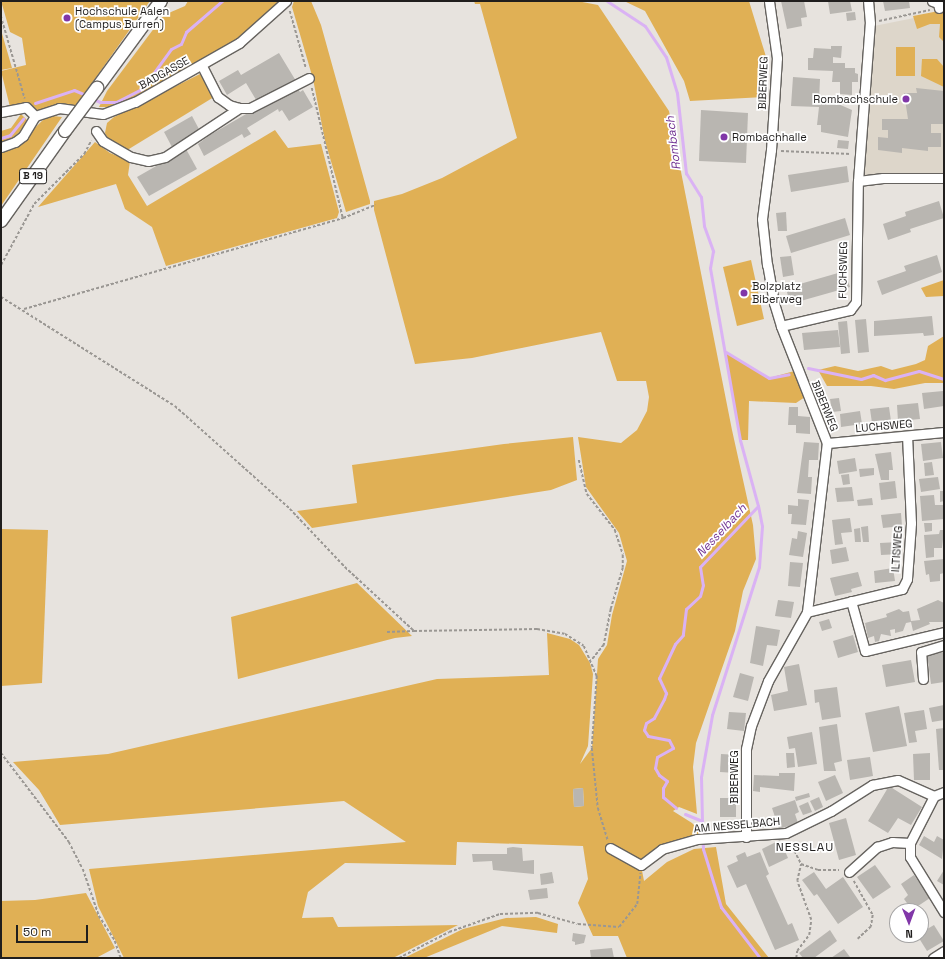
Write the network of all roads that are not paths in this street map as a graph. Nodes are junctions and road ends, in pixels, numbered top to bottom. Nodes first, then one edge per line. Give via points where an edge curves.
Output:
1 (161, 1) edge
2 (769, 1) edge
3 (868, 1) edge
4 (932, 1) edge
5 (287, 5) edge
6 (939, 8) road end
7 (202, 66) junction
8 (309, 78) road end
9 (239, 108) junction
10 (1, 112) edge
11 (35, 116) junction
12 (96, 131) road end
13 (1, 146) edge
14 (944, 178) edge
15 (858, 181) junction
16 (1, 221) edge
17 (781, 326) junction
18 (944, 432) edge
19 (907, 436) junction
20 (827, 443) junction
21 (851, 601) junction
22 (807, 612) junction
23 (944, 632) edge
24 (944, 644) edge
25 (923, 679) dead end
26 (944, 792) edge
27 (934, 796) junction
28 (746, 837) junction
29 (910, 843) junction
30 (610, 848) road end
31 (849, 872) road end
32 (944, 912) edge
33 (944, 951) edge
34 (933, 958) edge

1 - 16 main road, B 19, bridge
2 - 17 street, BIBERWEG via 777,58 771,150 762,219 774,303
3 - 15 street, FUCHSWEG via 870,23
4 - 6 street via 938,3
5 - 7 street, BADGASSE via 247,38
7 - 9 street via 218,97
7 - 11 street, BADGASSE via 103,114 59,108
8 - 9 street via 250,108
9 - 12 street via 165,157 148,161 131,157 113,148 103,141
10 - 11 street via 26,107
11 - 13 street via 23,136 15,142
14 - 15 street via 883,178
15 - 17 street, FUCHSWEG via 856,302 850,310
17 - 20 street, BIBERWEG
18 - 19 street, LUCHSWEG
19 - 20 street, LUCHSWEG
19 - 21 street, ILTISWEG via 911,523 907,579 902,589
20 - 22 street, BIBERWEG
21 - 22 street, ILTISWEG
21 - 23 street via 865,651
22 - 28 street, BIBERWEG via 768,681 751,726 746,749
24 - 25 street via 921,652
26 - 27 street
27 - 28 street, AM NESSELBACH via 898,780 872,785 830,811 786,833
27 - 29 street
28 - 30 street, AM NESSELBACH via 701,838 662,849 641,865
29 - 31 street via 892,842 877,846
29 - 32 street via 910,857
33 - 34 street

